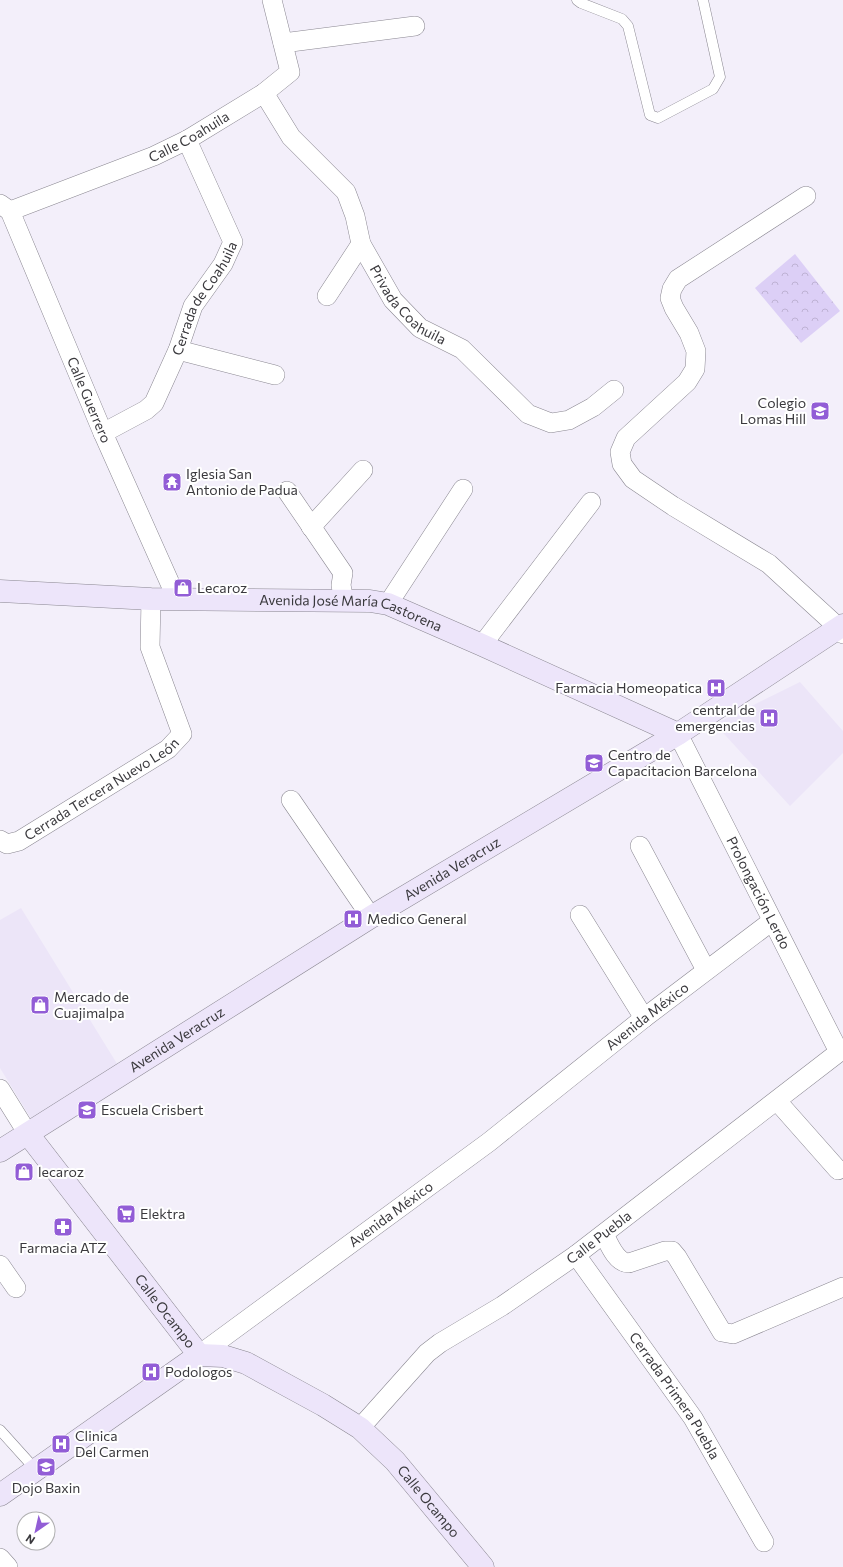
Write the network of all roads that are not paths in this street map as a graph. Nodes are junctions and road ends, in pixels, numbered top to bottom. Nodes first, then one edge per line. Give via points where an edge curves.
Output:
1 (272, 0) edge
2 (577, 0) edge
3 (703, 0) edge
4 (415, 26) dead end
5 (283, 43) junction
6 (264, 93) junction
7 (187, 140) junction
8 (806, 196) dead end
9 (5, 208) edge
10 (361, 244) junction
11 (327, 296) dead end
12 (178, 350) junction
13 (276, 375) dead end
14 (614, 390) dead end
15 (103, 433) junction
16 (363, 470) dead end
17 (463, 490) dead end
18 (287, 491) dead end
19 (591, 502) dead end
20 (312, 528) junction
21 (0, 592) edge
22 (151, 599) junction
23 (177, 599) junction
24 (344, 601) junction
25 (388, 604) junction
26 (842, 629) edge
27 (482, 644) junction
28 (678, 734) junction
29 (291, 800) dead end
30 (0, 840) edge
31 (640, 846) dead end
32 (580, 915) dead end
33 (371, 918) junction
34 (772, 921) junction
35 (706, 970) junction
36 (644, 1018) junction
37 (841, 1050) edge
38 (0, 1089) edge
39 (777, 1100) junction
40 (28, 1134) junction
41 (0, 1151) edge
42 (838, 1170) dead end
43 (604, 1234) junction
44 (576, 1255) junction
45 (0, 1264) edge
46 (843, 1287) edge
47 (16, 1288) dead end
48 (199, 1355) junction
49 (360, 1428) junction
50 (0, 1430) edge
51 (36, 1470) junction
52 (0, 1494) edge
53 (764, 1542) dead end
54 (0, 1558) edge
55 (8, 1567) edge
56 (483, 1567) edge

1 - 5 street, Calle Coahuila
2 - 3 lane via 622,20 628,26 650,115 658,118 713,89 720,77
4 - 5 street
5 - 6 street, Calle Coahuila via 290,72
6 - 7 street, Calle Coahuila
6 - 10 street, Privada Coahuila via 291,137 346,192
7 - 9 street, Calle Coahuila via 154,156
7 - 12 street, Cerrada de Coahuila via 233,242 223,264 193,306
8 - 26 street via 678,279 670,298 696,351 695,368 687,382 626,438 620,452 622,464 633,479 769,564
9 - 15 street, Calle Guerrero
10 - 11 street
10 - 14 street, Privada Coahuila via 394,300 420,328 462,349 528,414 551,423 569,420 593,407
12 - 13 street
12 - 15 street, Cerrada de Coahuila via 154,403
15 - 23 street, Calle Guerrero
16 - 20 street
17 - 25 street
18 - 20 street
19 - 27 street
20 - 24 street via 343,573 341,586
21 - 22 street, Avenida José María Castorena
22 - 23 street, Avenida José María Castorena
22 - 30 street, Cerrada Tercera Nuevo León via 150,647 182,734 168,749 19,842 7,844
23 - 24 street, Avenida José María Castorena
24 - 25 street, Avenida José María Castorena
25 - 27 street, Avenida José María Castorena
26 - 28 street, Avenida Veracruz
27 - 28 street, Avenida José María Castorena
28 - 33 street, Avenida Veracruz
28 - 34 street, Prolongación Lerdo
29 - 33 street
31 - 35 street
32 - 36 street
33 - 40 street, Avenida Veracruz
34 - 35 street, Avenida México
34 - 37 street, Prolongación Lerdo
35 - 36 street, Avenida México
36 - 48 street, Avenida México via 489,1142
37 - 39 street, Calle Puebla
38 - 40 street, Calle Ocampo
39 - 42 street
39 - 43 street, Calle Puebla
40 - 41 street, Avenida Veracruz
40 - 48 street, Calle Ocampo
43 - 44 street, Calle Puebla
43 - 46 street via 619,1260 624,1263 672,1251 722,1332 733,1334
44 - 49 street, Calle Puebla via 502,1306 431,1350
44 - 53 street, Cerrada Primera Puebla via 693,1418
45 - 47 street
48 - 49 street, Calle Ocampo via 223,1356 246,1363 323,1404
48 - 51 street, Avenida México
49 - 56 street, Calle Ocampo via 395,1461
50 - 51 lane
51 - 52 street, Avenida México
54 - 55 street

